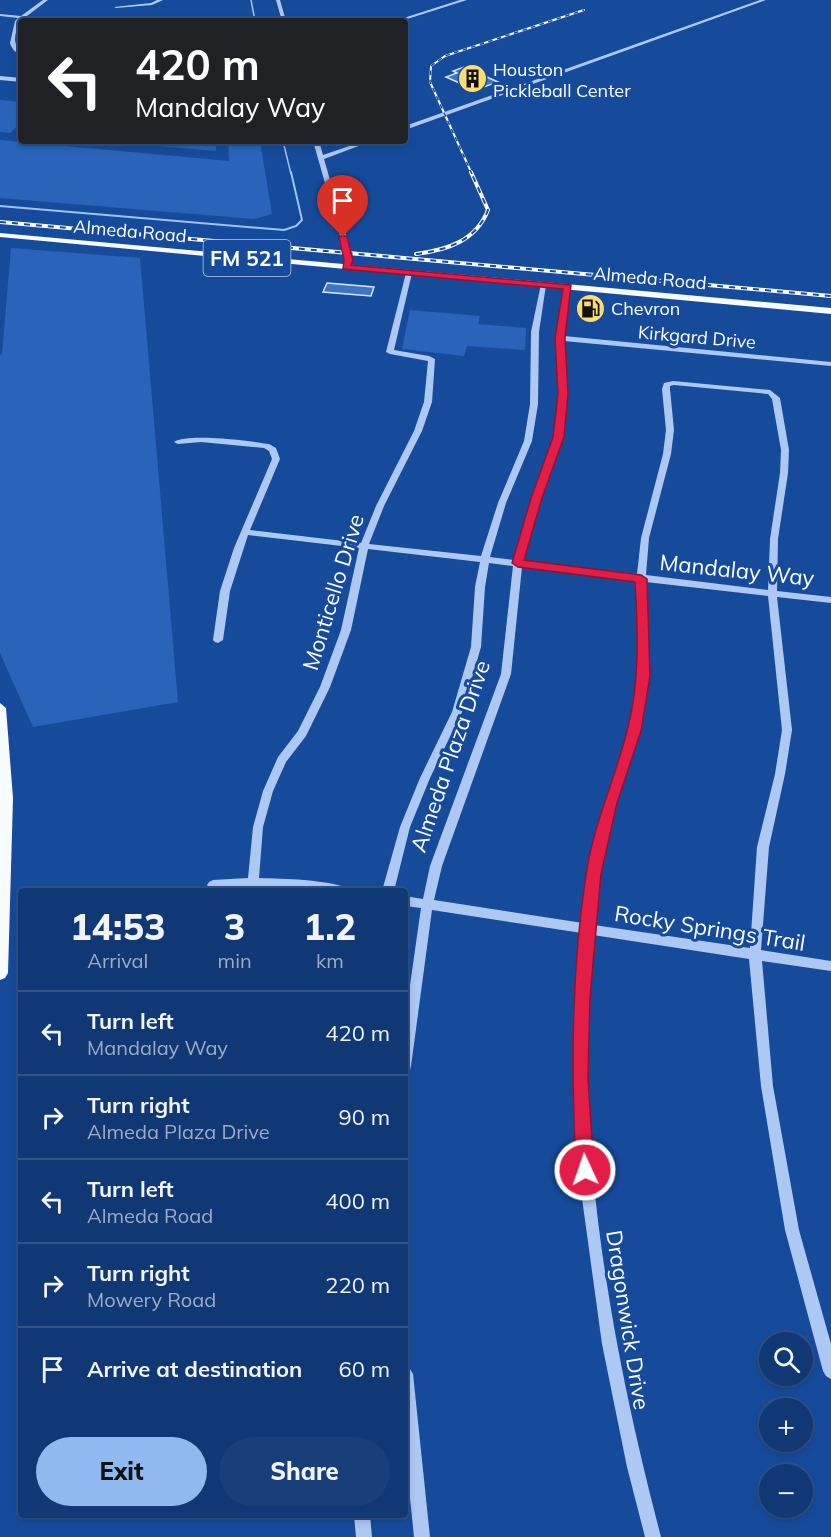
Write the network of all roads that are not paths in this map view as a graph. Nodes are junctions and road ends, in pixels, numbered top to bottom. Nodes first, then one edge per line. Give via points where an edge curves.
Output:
1 (46, 0) edge
2 (161, 0) edge
3 (278, 0) edge
4 (465, 0) edge
5 (764, 0) edge
6 (116, 7) dead end
7 (0, 15) edge
8 (21, 17) joint
9 (283, 18) edge
10 (406, 18) edge
11 (18, 20) edge
12 (18, 52) edge
13 (0, 78) edge
14 (18, 80) edge
15 (408, 127) edge
16 (317, 144) edge
17 (361, 144) edge
18 (321, 158) junction
19 (0, 236) edge
20 (346, 267) junction
21 (409, 273) junction
22 (543, 285) junction
23 (567, 287) junction
24 (831, 311) edge
25 (560, 338) junction
26 (831, 364) edge
27 (178, 442) dead end
28 (245, 532) junction
29 (364, 546) junction
30 (485, 559) junction
31 (518, 563) junction
32 (641, 579) junction
33 (772, 594) junction
34 (831, 600) edge
35 (218, 640) dead end
36 (0, 708) edge
37 (253, 882) junction
38 (213, 885) dead end
39 (324, 888) edge
40 (389, 888) edge
41 (408, 901) edge
42 (427, 904) junction
43 (589, 929) junction
44 (755, 955) junction
45 (831, 966) edge
46 (0, 973) edge
47 (408, 1044) edge
48 (831, 1371) edge
49 (408, 1403) edge
50 (362, 1518) edge
51 (363, 1537) edge
52 (422, 1537) edge
53 (653, 1537) edge

1 - 8 street
2 - 6 street
3 - 9 street
4 - 10 street
5 - 15 street
7 - 8 street
11 - 12 street via 12,46
13 - 14 street
16 - 18 street
17 - 18 street
18 - 20 street via 348,253
19 - 20 main road, Almeda Road / FM 521
20 - 21 main road, Almeda Road / FM 521
21 - 22 main road, Almeda Road / FM 521
21 - 29 street, Monticello Drive via 390,352 429,358 433,364 432,378 418,431
22 - 23 main road, Almeda Road / FM 521
22 - 30 street, Almeda Plaza Drive via 535,332 534,404 528,441 502,503
23 - 24 main road, Almeda Road / FM 521
23 - 25 street, Almeda Plaza Drive
25 - 26 street, Kirkgard Drive
25 - 31 street, Almeda Plaza Drive via 563,394 558,437
27 - 28 street via 201,440 273,450 276,459
28 - 29 street, Mandalay Way
28 - 35 street via 225,591
29 - 30 street, Mandalay Way
29 - 37 street, Monticello Drive via 346,630 325,687 268,791 258,827
30 - 31 street, Mandalay Way
30 - 40 street, Almeda Plaza Drive via 476,647 468,677 448,736 405,827
31 - 32 street, Mandalay Way
31 - 42 street, Almeda Plaza Drive via 506,674 436,866
32 - 33 street, Mandalay Way
32 - 33 street, Dragonwick Drive via 645,538 667,454 667,385 674,382 764,391 776,398 785,463 774,539
32 - 43 street, Dragonwick Drive via 644,676 634,731 610,803 593,874
33 - 34 street, Mandalay Way
33 - 44 street via 787,730 763,847
36 - 46 main road via 6,798
37 - 38 street
37 - 39 street
41 - 42 street, Rocky Springs Trail
42 - 43 street, Rocky Springs Trail
42 - 47 street, Almeda Plaza Drive
43 - 44 street, Rocky Springs Trail
43 - 53 street, Dragonwick Drive via 580,1078 585,1170 609,1344
44 - 45 street, Rocky Springs Trail
44 - 48 street via 767,1086 792,1230
49 - 52 street
50 - 51 street

